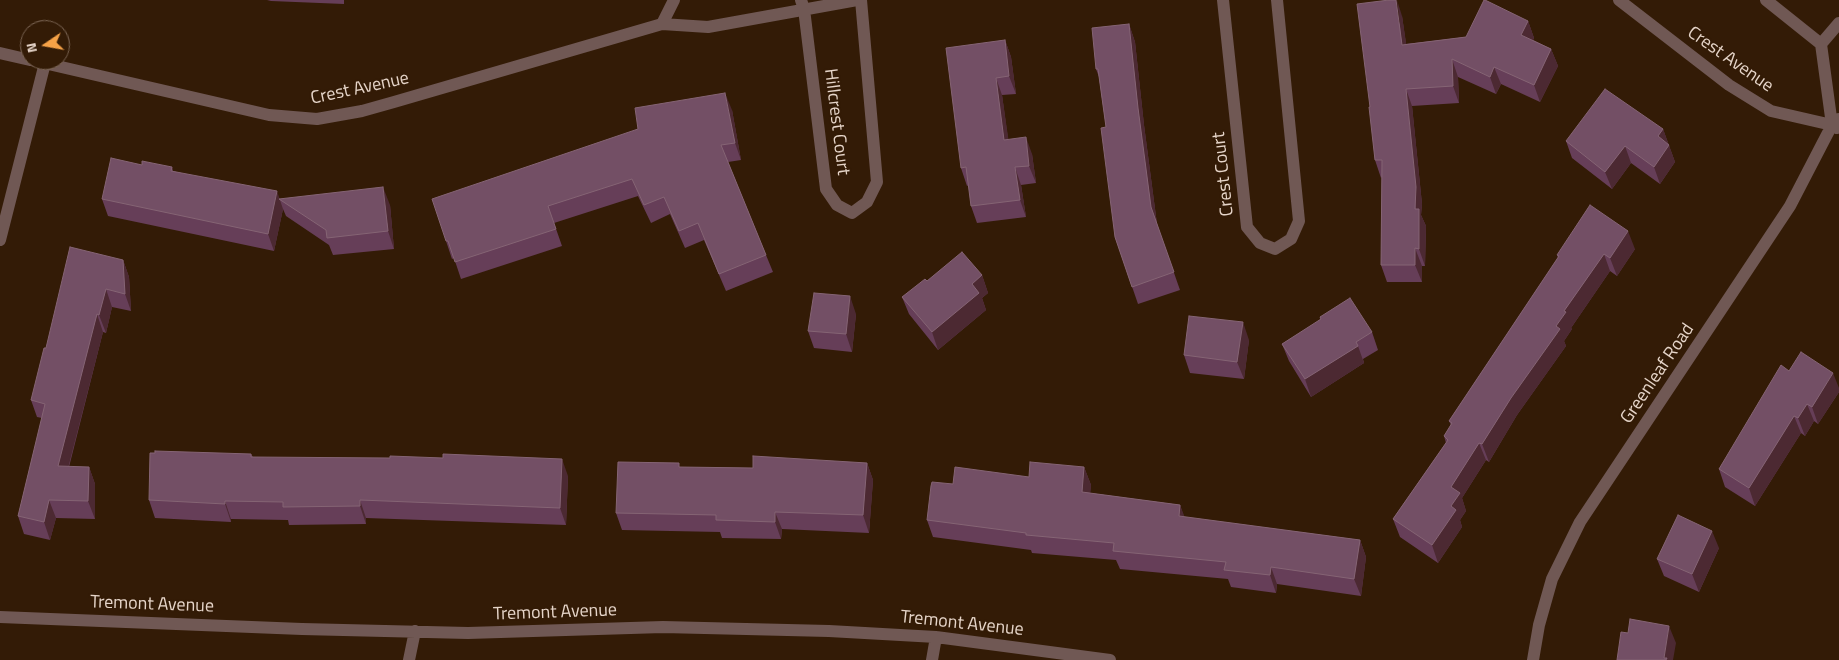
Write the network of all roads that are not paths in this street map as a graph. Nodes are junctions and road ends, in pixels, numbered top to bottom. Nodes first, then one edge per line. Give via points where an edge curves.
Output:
1 (674, 0) edge
2 (859, 0) edge
3 (1223, 0) edge
4 (1276, 0) edge
5 (1618, 0) edge
6 (1766, 0) edge
7 (803, 4) edge
8 (1839, 23) edge
9 (662, 24) junction
10 (1821, 44) junction
11 (0, 53) edge
12 (20, 58) edge
13 (70, 69) edge
14 (43, 70) edge
15 (1837, 125) edge
16 (0, 240) edge
17 (0, 617) edge
18 (415, 631) junction
19 (936, 637) junction
20 (409, 660) edge
21 (932, 660) edge
22 (1110, 660) edge
23 (1533, 660) edge

1 - 9 street
2 - 7 street, Crest Avenue
2 - 7 street, Hillcrest Court via 877,182 867,202 852,212 837,205 826,189
3 - 4 street, Crest Court via 1247,227 1260,243 1275,249 1291,239 1300,221
5 - 15 street, Crest Avenue via 1729,85 1771,111
6 - 10 street
7 - 9 street, Crest Avenue via 708,27
8 - 10 street
9 - 13 street, Crest Avenue via 362,111 316,119 269,114
10 - 15 street
11 - 12 street, Crest Avenue
14 - 16 street
15 - 23 street, Greenleaf Road via 1790,206 1580,522 1552,579
17 - 18 street, Tremont Avenue
18 - 19 street, Tremont Avenue via 477,633 663,627
18 - 20 street
19 - 21 street
19 - 22 street, Tremont Avenue

